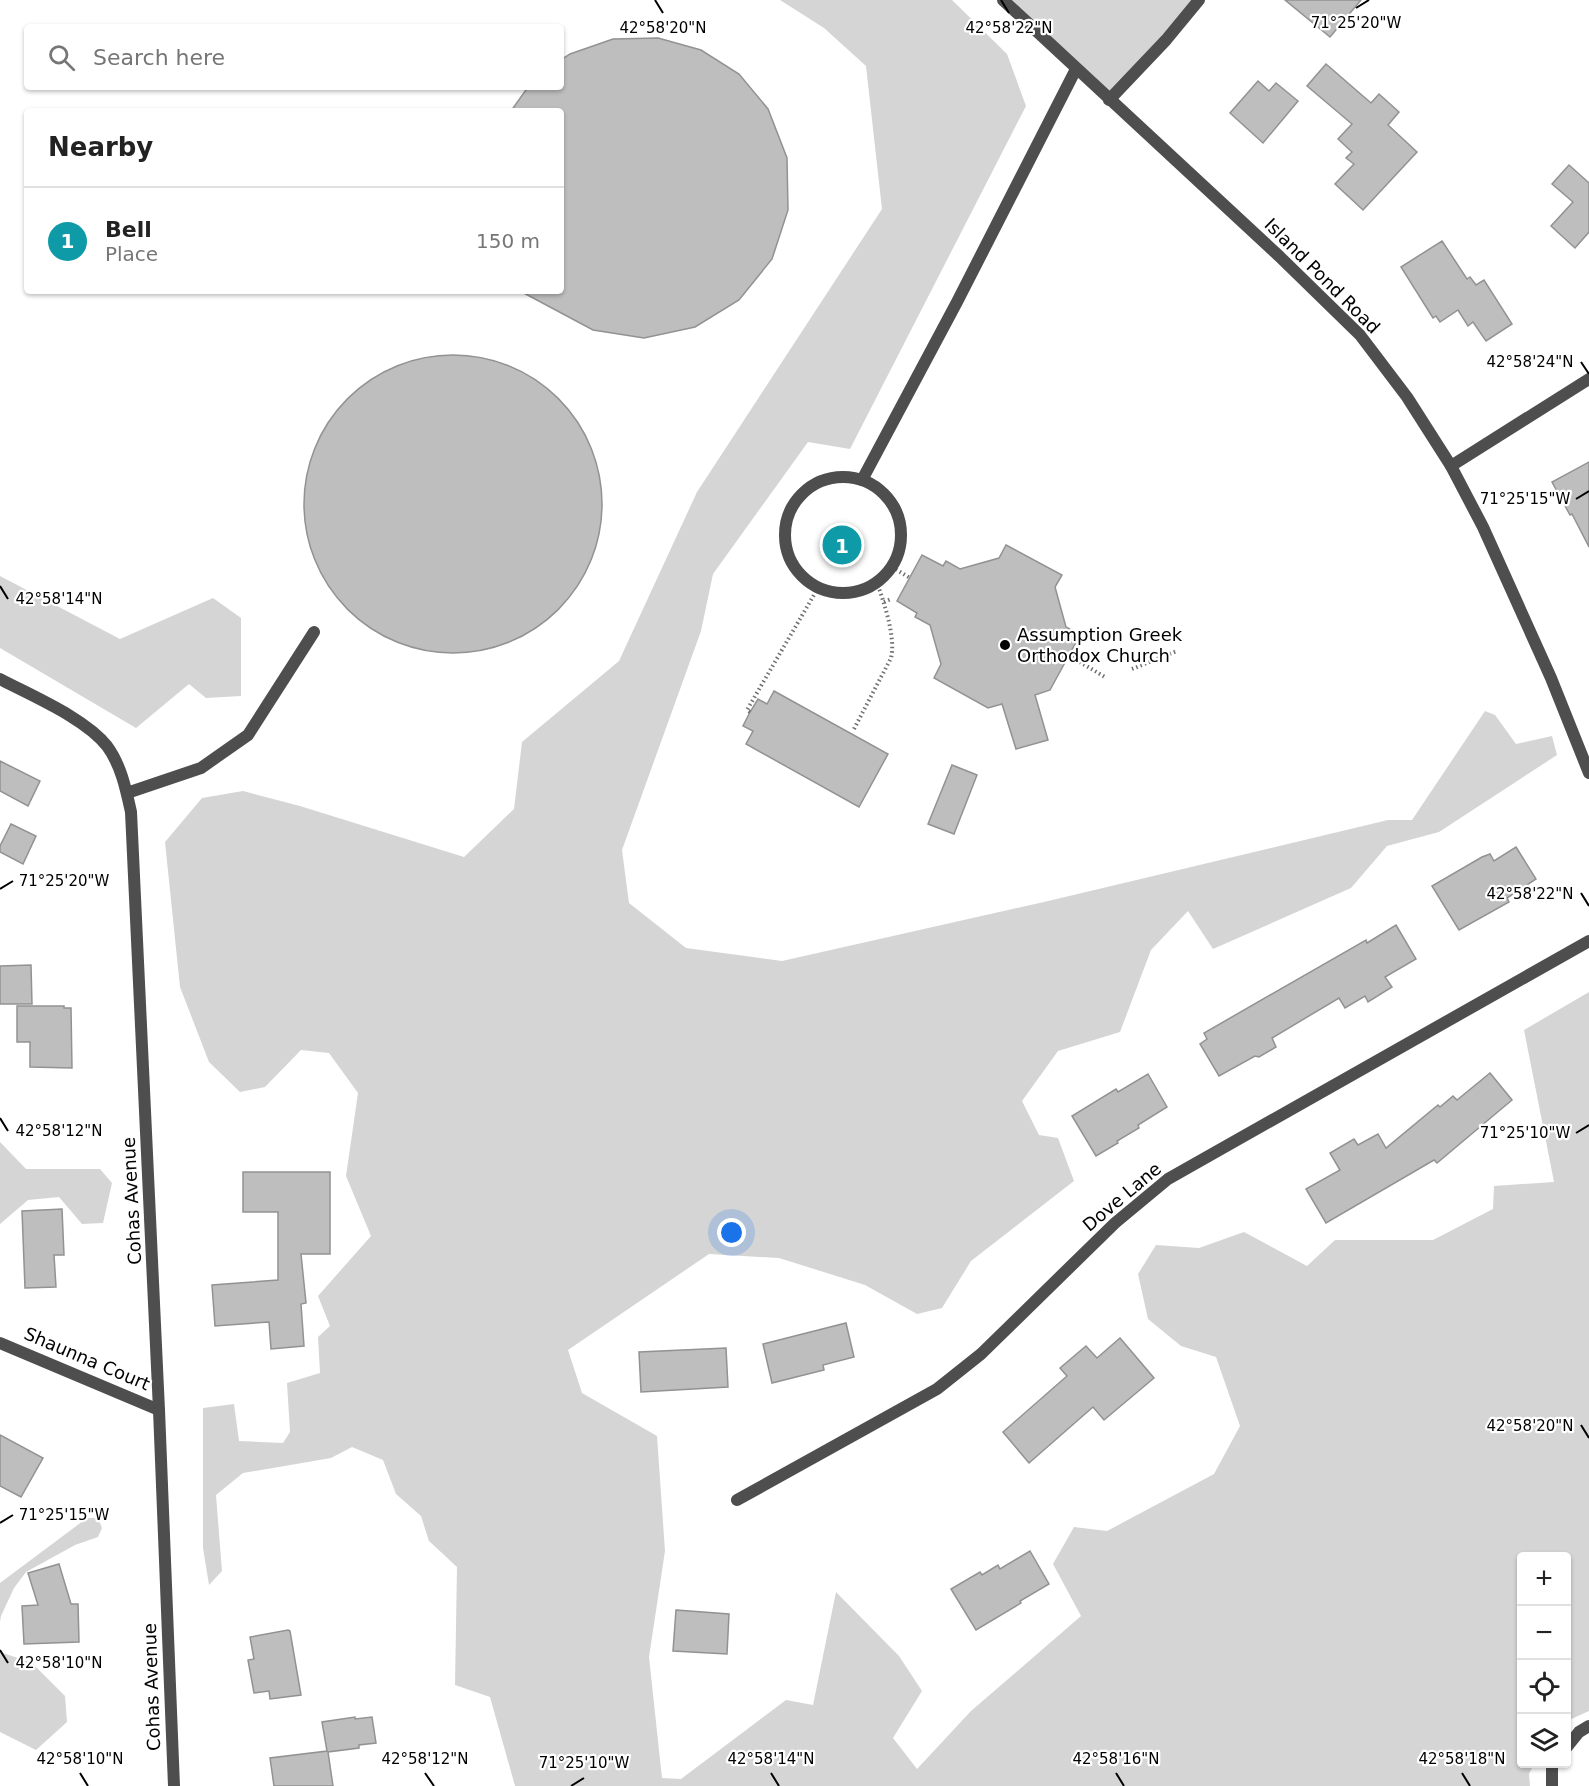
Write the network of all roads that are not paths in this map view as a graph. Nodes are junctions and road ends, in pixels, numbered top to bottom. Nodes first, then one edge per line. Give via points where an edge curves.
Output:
1 (1003, 0) edge
2 (1199, 0) edge
3 (1076, 69) junction
4 (1109, 100) junction
5 (1589, 379) edge
6 (1451, 466) junction
7 (862, 480) junction
8 (314, 632) dead end
9 (0, 679) edge
10 (1589, 773) edge
11 (127, 794) junction
12 (1589, 941) edge
13 (0, 1342) edge
14 (159, 1410) junction
15 (737, 1500) dead end
16 (1589, 1726) edge
17 (1571, 1742) edge
18 (1552, 1768) edge
19 (174, 1786) edge
20 (1552, 1786) edge

1 - 3 street, Island Pond Road
2 - 4 street
3 - 4 street, Island Pond Road
3 - 7 street
4 - 6 street, Island Pond Road via 1360,336 1407,397
5 - 6 street
6 - 10 street, Island Pond Road via 1511,585
7 - 7 street via 880,489 893,504 901,523 902,543 896,562 877,583 848,594 829,592 798,572 785,537 787,519 795,501 825,479
8 - 11 street via 248,735 201,768
9 - 11 street, Cohas Avenue via 80,722 106,746 123,777
11 - 14 street, Cohas Avenue via 134,849
12 - 15 street, Dove Lane via 1168,1179 1115,1223 981,1354 937,1389
13 - 14 street, Shaunna Court
14 - 19 street, Cohas Avenue
16 - 17 street
18 - 20 street

